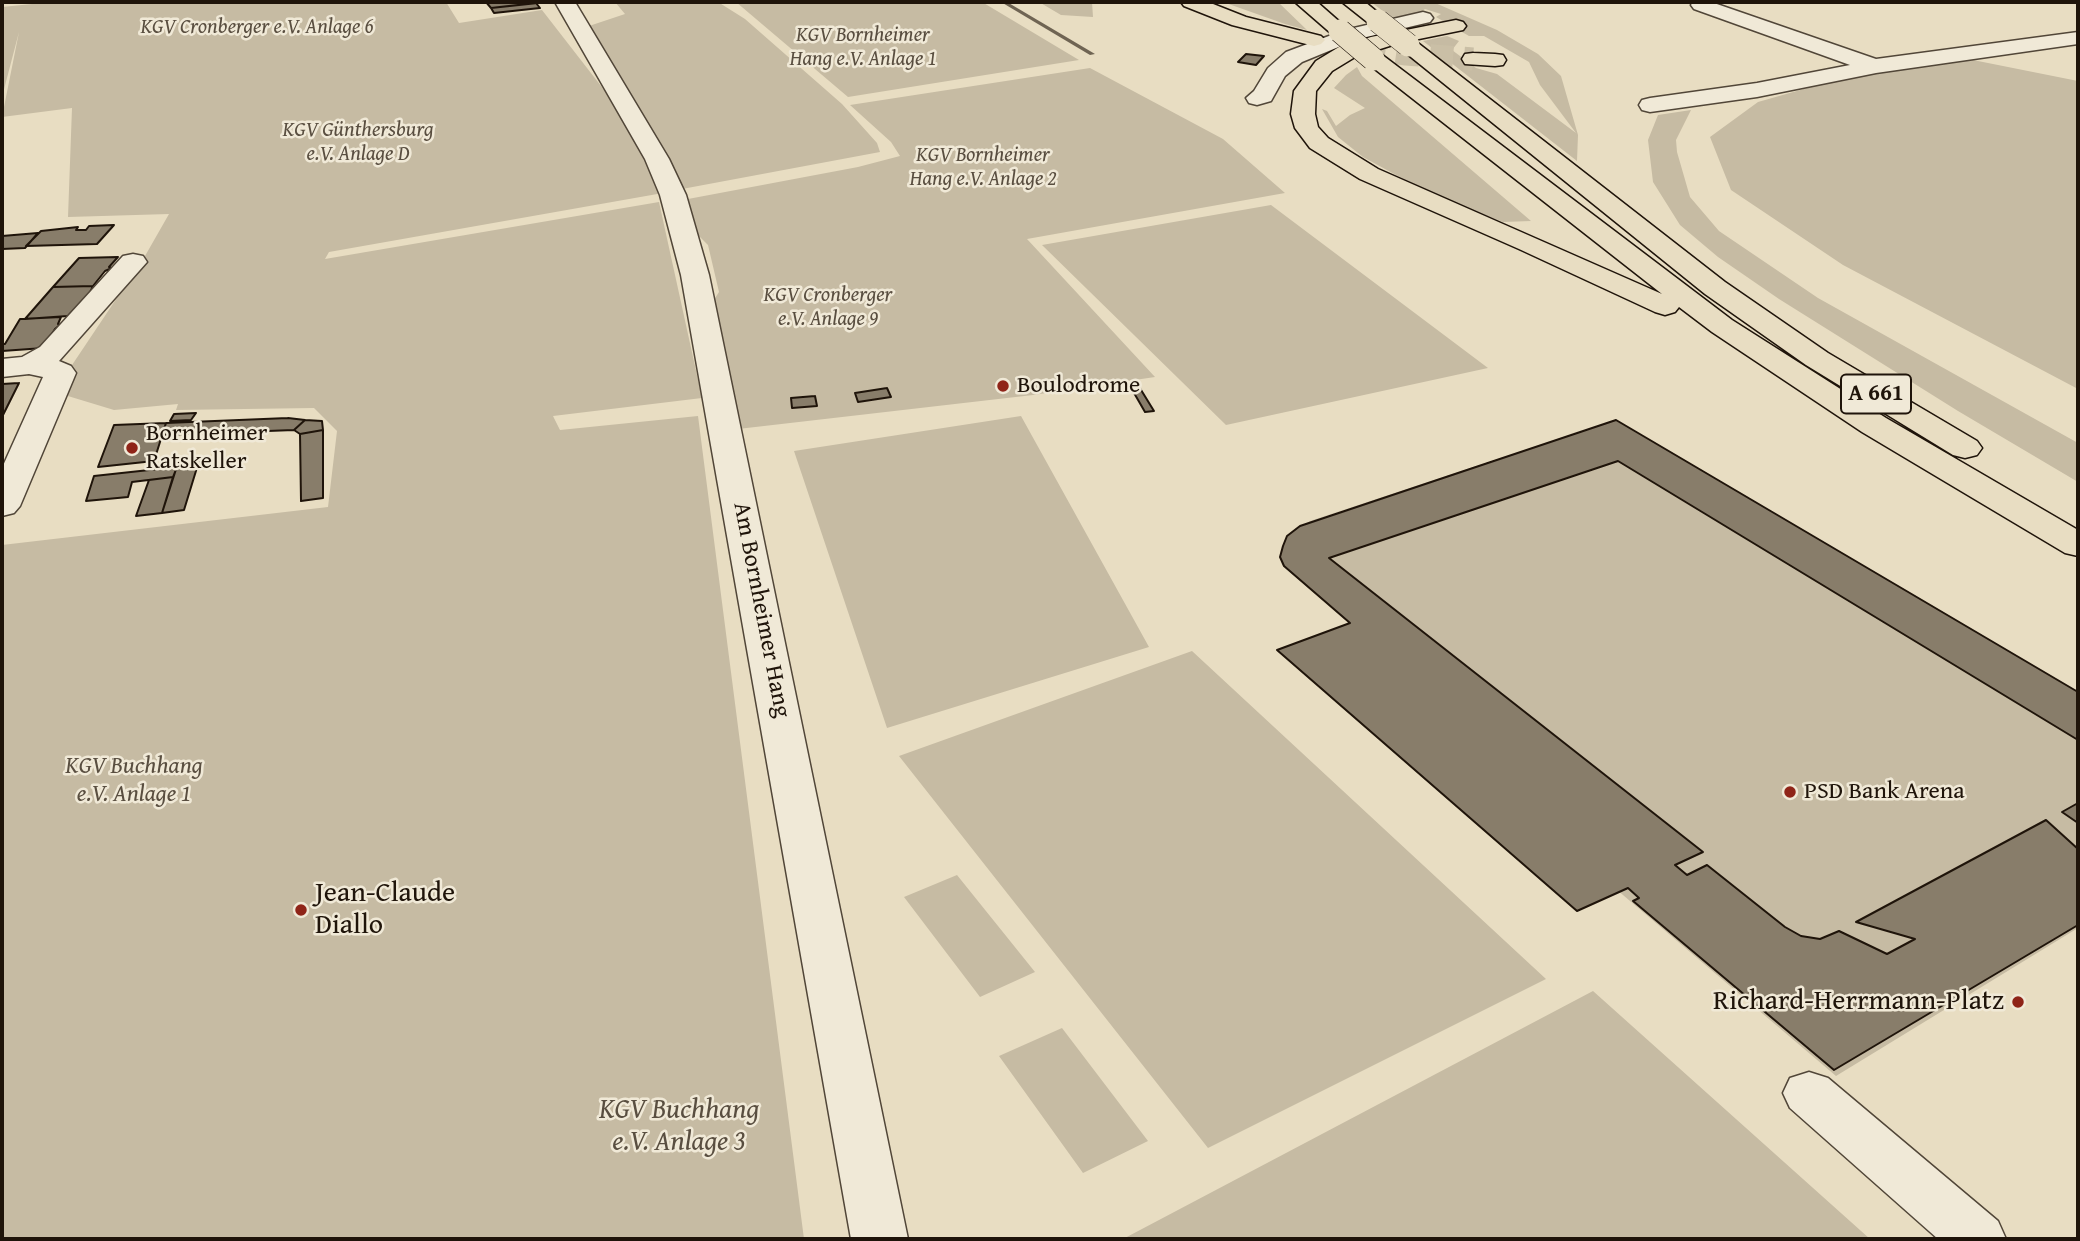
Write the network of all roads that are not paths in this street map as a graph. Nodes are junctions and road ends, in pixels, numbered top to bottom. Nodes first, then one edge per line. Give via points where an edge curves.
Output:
1 (1191, 2) edge
2 (1305, 2) edge
3 (1352, 2) edge
4 (567, 4) edge
5 (1701, 5) dead end
6 (1423, 18) dead end
7 (1456, 26) dead end
8 (2078, 38) edge
9 (1314, 40) tunnel mouth
10 (1473, 59) tunnel mouth
11 (1495, 60) dead end
12 (1876, 66) junction
13 (1257, 98) dead end
14 (1650, 105) dead end
15 (133, 262) dead end
16 (1779, 365) junction
17 (27, 367) edge
18 (2, 506) edge
19 (2078, 515) edge
20 (2078, 545) edge
21 (1809, 1093) dead end
22 (880, 1239) edge
23 (1978, 1239) edge

1 - 9 highway via 1239,21
2 - 16 highway, A 661, bridge via 1649,273
3 - 19 highway, A 661, bridge via 1715,288 1817,359
4 - 22 street, Am Bornheimer Hang via 657,159 673,195 695,275
5 - 12 street
6 - 13 street via 1352,34 1294,57
7 - 16 highway via 1378,41 1324,66 1305,91 1307,128 1319,143 1369,174 1601,275
8 - 12 street
10 - 11 highway
12 - 14 street
15 - 17 street via 51,353
16 - 20 highway, A 661
17 - 18 street via 60,373
21 - 23 street

